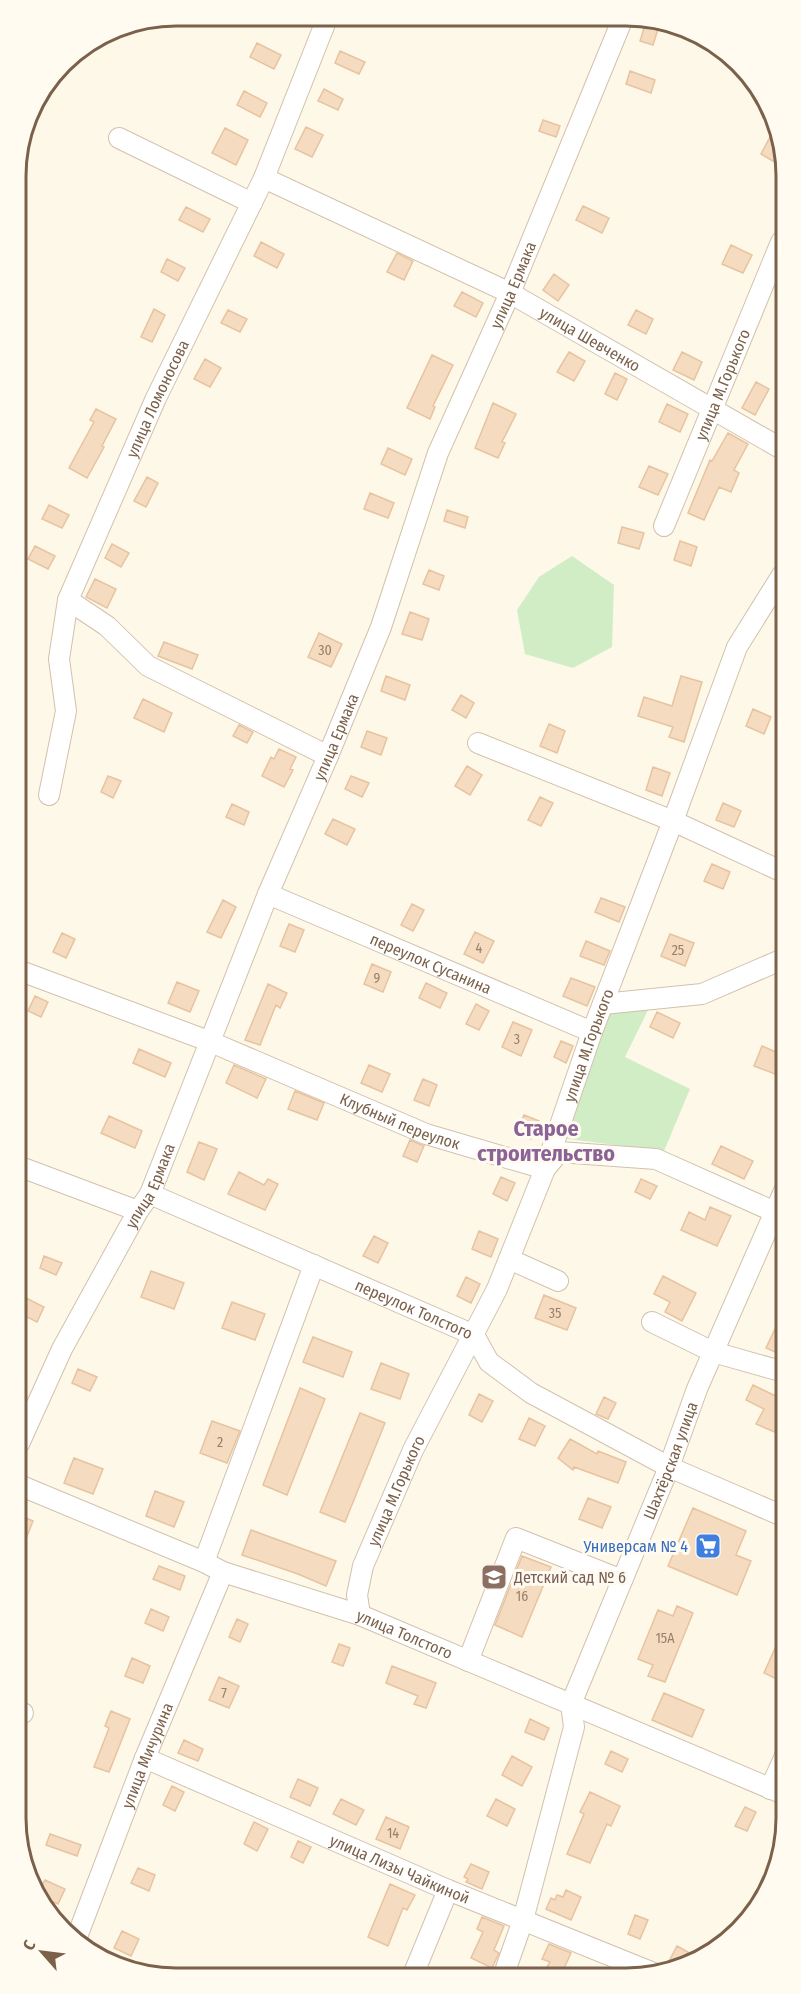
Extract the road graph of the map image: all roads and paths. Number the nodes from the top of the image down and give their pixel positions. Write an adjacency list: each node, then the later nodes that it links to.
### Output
1 (324, 26): 4 (street, улица Ломоносова)
2 (620, 26): 7 (street, улица Ермака)
3 (119, 138): 5 (street)
4 (264, 178): 5 (street, улица Ломоносова); 7 (street, улица Шевченко)
5 (252, 203): 12 (street, улица Ломоносова)
6 (776, 254): 8 (street, улица М.Горького)
7 (510, 293): 8 (street, улица Шевченко); 14 (street, улица Ермака)
8 (712, 410): 9 (street, улица Шевченко); 10 (street, улица М.Горького)
9 (776, 446)
10 (664, 526)
11 (776, 584): 16 (street, улица М.Горького)
12 (68, 600): 14 (street); 15 (street, улица Ломоносова)
13 (478, 743): 16 (street)
14 (328, 756): 18 (street, улица Ермака)
15 (49, 795)
16 (673, 821): 17 (street); 21 (street, улица М.Горького)
17 (776, 869)
18 (268, 894): 22 (street, переулок Сусанина); 23 (street, улица Ермака)
19 (776, 962): 21 (street)
20 (26, 973): 23 (street, Клубный переулок)
21 (603, 1004): 22 (street, улица М.Горького)
22 (592, 1032): 25 (street, улица М.Горького)
23 (211, 1042): 25 (street, Клубный переулок); 26 (street, улица Ермака)
24 (26, 1169): 27 (street)
25 (545, 1169): 28 (street); 30 (street, улица М.Горького)
26 (150, 1194): 27 (street, улица Ермака); 31 (street, переулок Толстого)
27 (138, 1211): 37 (street, улица Ермака)
28 (775, 1212)
29 (775, 1224): 35 (street, Шахтёрская улица)
30 (509, 1259): 32 (street); 34 (street, улица М.Горького)
31 (314, 1266): 34 (street, переулок Толстого); 41 (street)
32 (558, 1281)
33 (652, 1322): 35 (street)
34 (474, 1335): 38 (street, переулок Толстого); 44 (street, улица М.Горького)
35 (714, 1352): 36 (street); 38 (street, Шахтёрская улица)
36 (775, 1370)
37 (26, 1428)
38 (669, 1467): 40 (street, переулок Толстого); 43 (street, Шахтёрская улица)
39 (26, 1488): 41 (street, улица Толстого)
40 (775, 1513)
41 (204, 1562): 42 (street, улица Толстого)
42 (223, 1572): 44 (street, улица Толстого); 47 (street, улица Мичурина)
43 (622, 1580): 45 (street); 46 (street, Шахтёрская улица)
44 (360, 1615): 45 (street, улица Толстого)
45 (468, 1661): 46 (street, улица Толстого)
46 (571, 1704): 48 (street, улица Толстого); 50 (street, Шахтёрская улица)
47 (145, 1758): 49 (street, улица Лизы Чайкиной); 51 (street, улица Мичурина)
48 (775, 1791)
49 (448, 1890): 50 (street, улица Лизы Чайкиной); 53 (street)
50 (523, 1920): 52 (street, улица Лизы Чайкиной); 54 (street, Шахтёрская улица)
51 (79, 1932)
52 (639, 1967)
53 (416, 1968)
54 (506, 1968)

